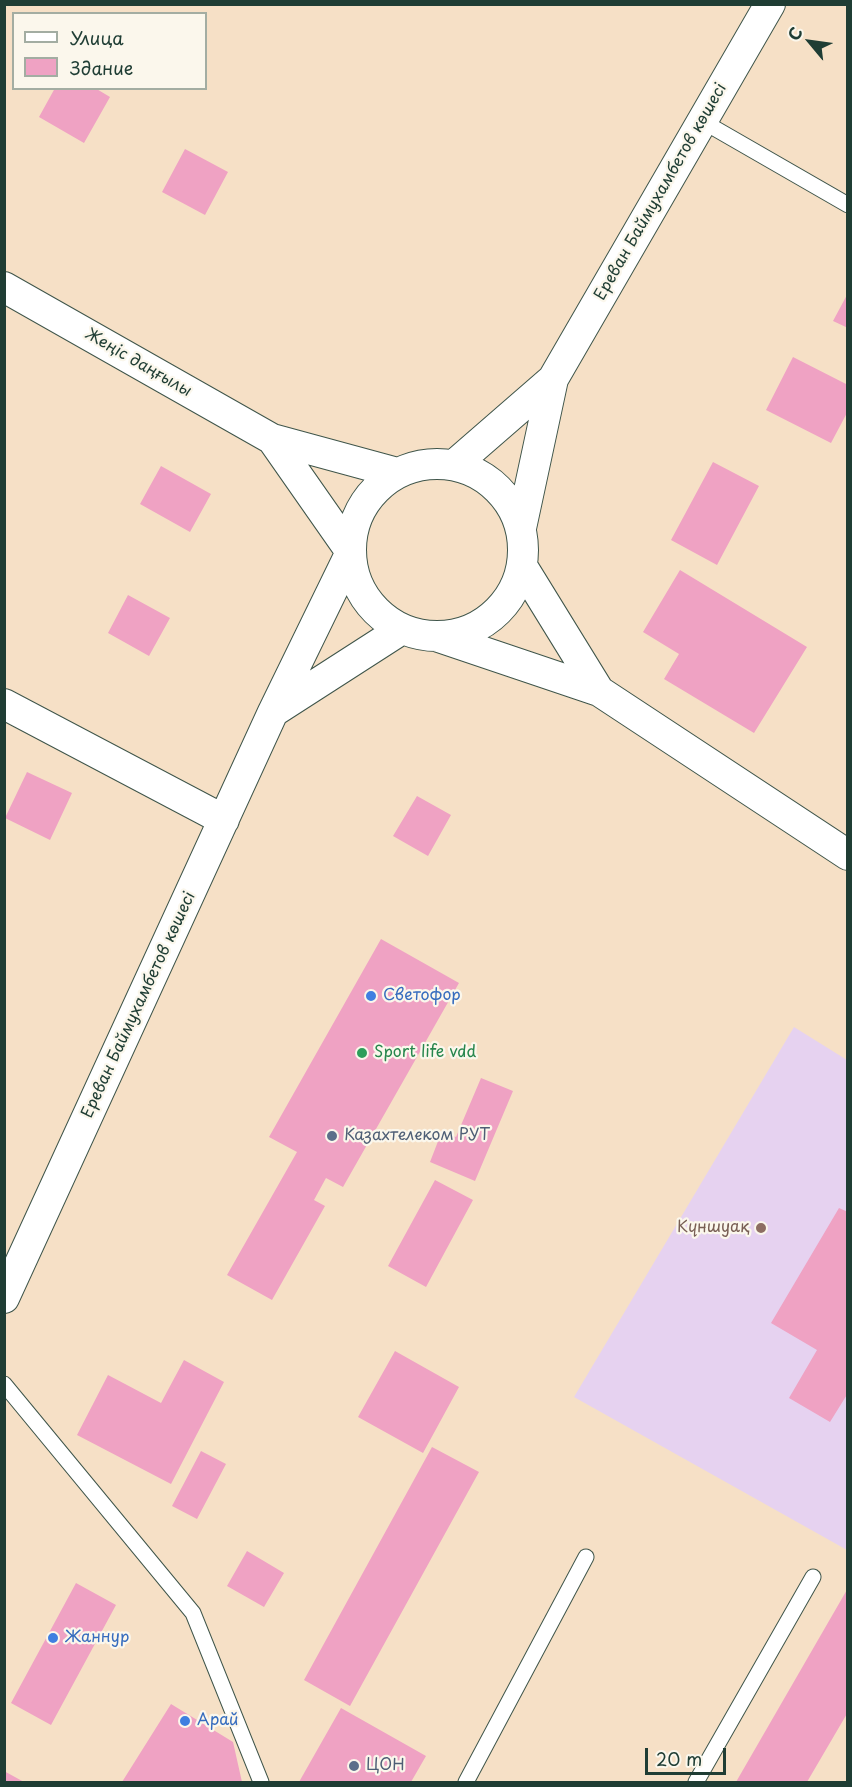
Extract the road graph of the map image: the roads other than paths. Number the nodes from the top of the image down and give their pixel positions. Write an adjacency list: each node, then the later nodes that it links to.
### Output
1 (770, 4): 2 (street, Ереван Баймухамбетов көшесі)
2 (702, 121): 3 (lane); 5 (street, Ереван Баймухамбетов көшесі)
3 (848, 205)
4 (4, 287): 6 (street, Жеңіс даңғылы)
5 (553, 379): 7 (street); 9 (street)
6 (272, 439): 8 (street); 10 (street)
7 (454, 465): 8 (street); 9 (street)
8 (397, 473): 10 (street)
9 (521, 528): 11 (street)
10 (351, 552): 12 (street); 16 (street, Ереван Баймухамбетов көшесі)
11 (522, 566): 13 (street); 14 (street)
12 (402, 629): 13 (street); 16 (street)
13 (440, 636): 14 (street)
14 (599, 691): 18 (street)
15 (4, 704): 17 (street)
16 (273, 712): 17 (street, Ереван Баймухамбетов көшесі)
17 (224, 820): 19 (street, Ереван Баймухамбетов көшесі)
18 (848, 855)
19 (4, 1298)
20 (4, 1384): 23 (lane)
21 (586, 1557): 24 (lane)
22 (813, 1577): 25 (lane)
23 (261, 1782)
24 (466, 1782)
25 (696, 1782)

